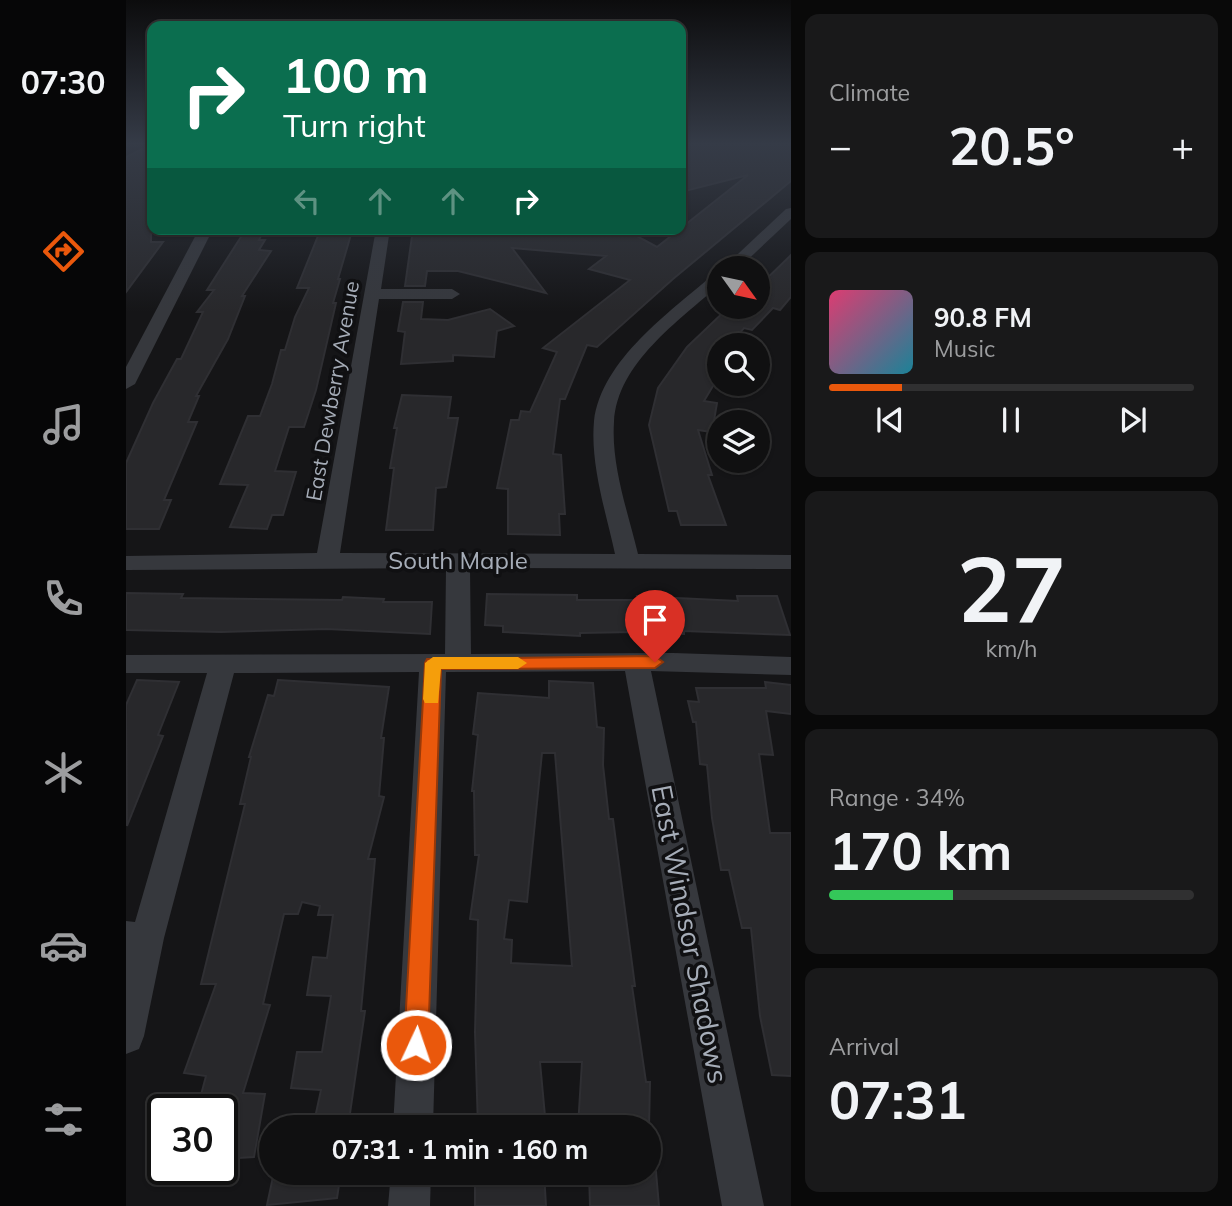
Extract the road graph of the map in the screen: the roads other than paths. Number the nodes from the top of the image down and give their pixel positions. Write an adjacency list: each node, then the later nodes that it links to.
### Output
1 (791, 212): 4 (street)
2 (203, 235): 8 (street)
3 (382, 235): 6 (street, East Dewberry Avenue)
4 (743, 256)
5 (707, 288): 11 (street)
6 (373, 294): 7 (street); 9 (street, East Dewberry Avenue)
7 (453, 294)
8 (126, 384)
9 (327, 560): 10 (street, South Maple); 13 (street, South Maple)
10 (458, 561): 11 (street, South Maple); 15 (street)
11 (628, 562): 12 (street, South Maple)
12 (791, 562)
13 (126, 563)
14 (636, 662): 15 (street); 18 (street); 24 (street, East Windsor Shadows)
15 (445, 663): 17 (street); 21 (street)
16 (126, 664): 17 (street)
17 (223, 664): 19 (street)
18 (791, 666)
19 (137, 938): 20 (street)
20 (126, 1035)
21 (413, 1115)
22 (410, 1185): 23 (street)
23 (409, 1206)
24 (743, 1206)

